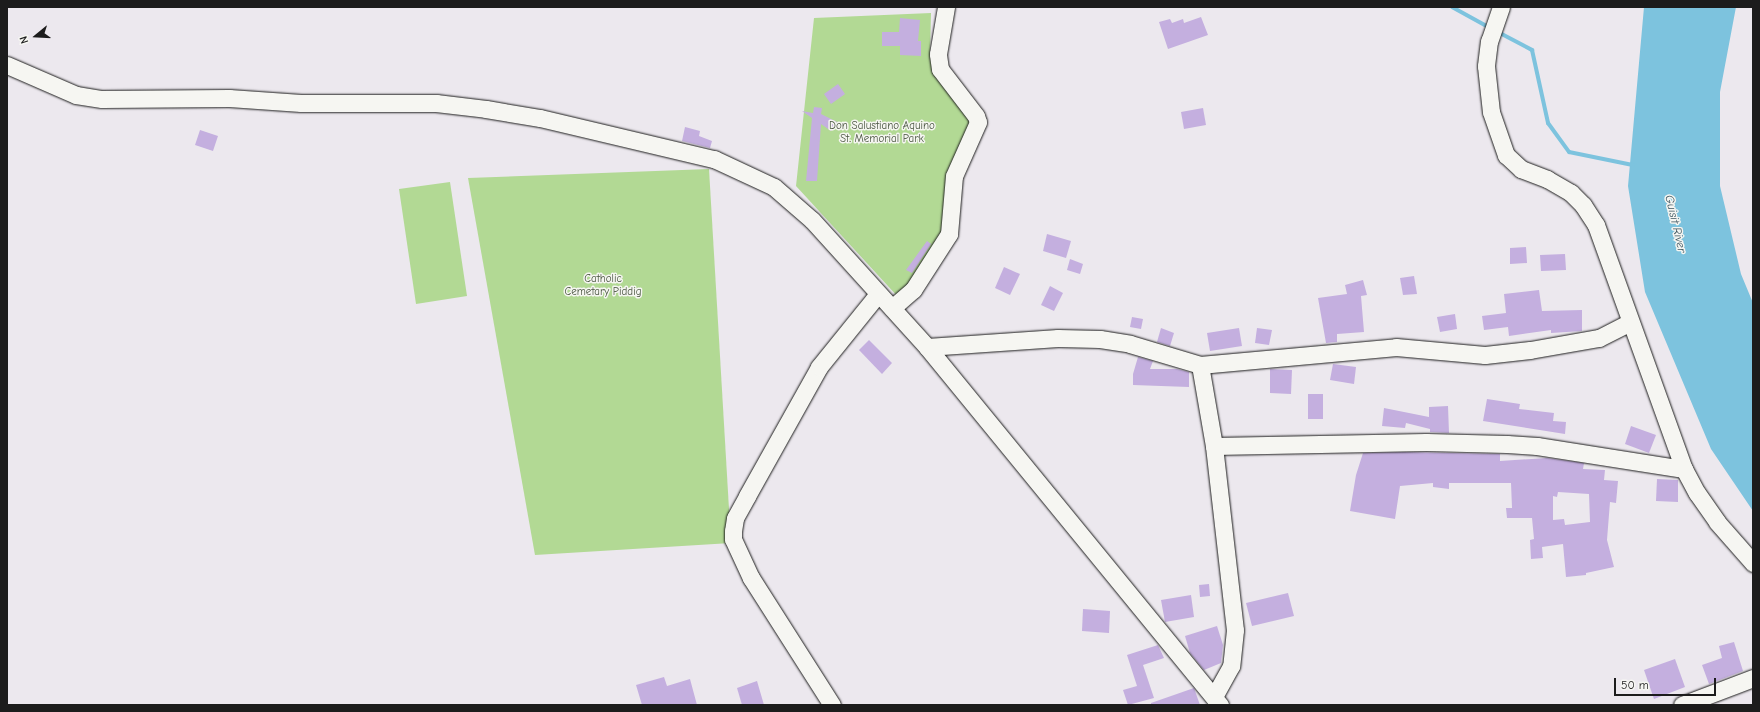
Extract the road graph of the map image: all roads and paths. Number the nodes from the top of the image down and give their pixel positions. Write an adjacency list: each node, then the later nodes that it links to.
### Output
1 (946, 7): 5 (street)
2 (1501, 7): 6 (street)
3 (7, 65): 4 (street)
4 (878, 294): 5 (street); 14 (street)
5 (892, 308): 7 (street)
6 (1630, 322): 8 (street); 10 (street)
7 (927, 347): 8 (street); 13 (street)
8 (1200, 365): 9 (street)
9 (1214, 446): 10 (street); 13 (street)
10 (1684, 469): 11 (street)
11 (1753, 563)
12 (1753, 678): 15 (street)
13 (1217, 701)
14 (832, 705)
15 (1682, 705)

